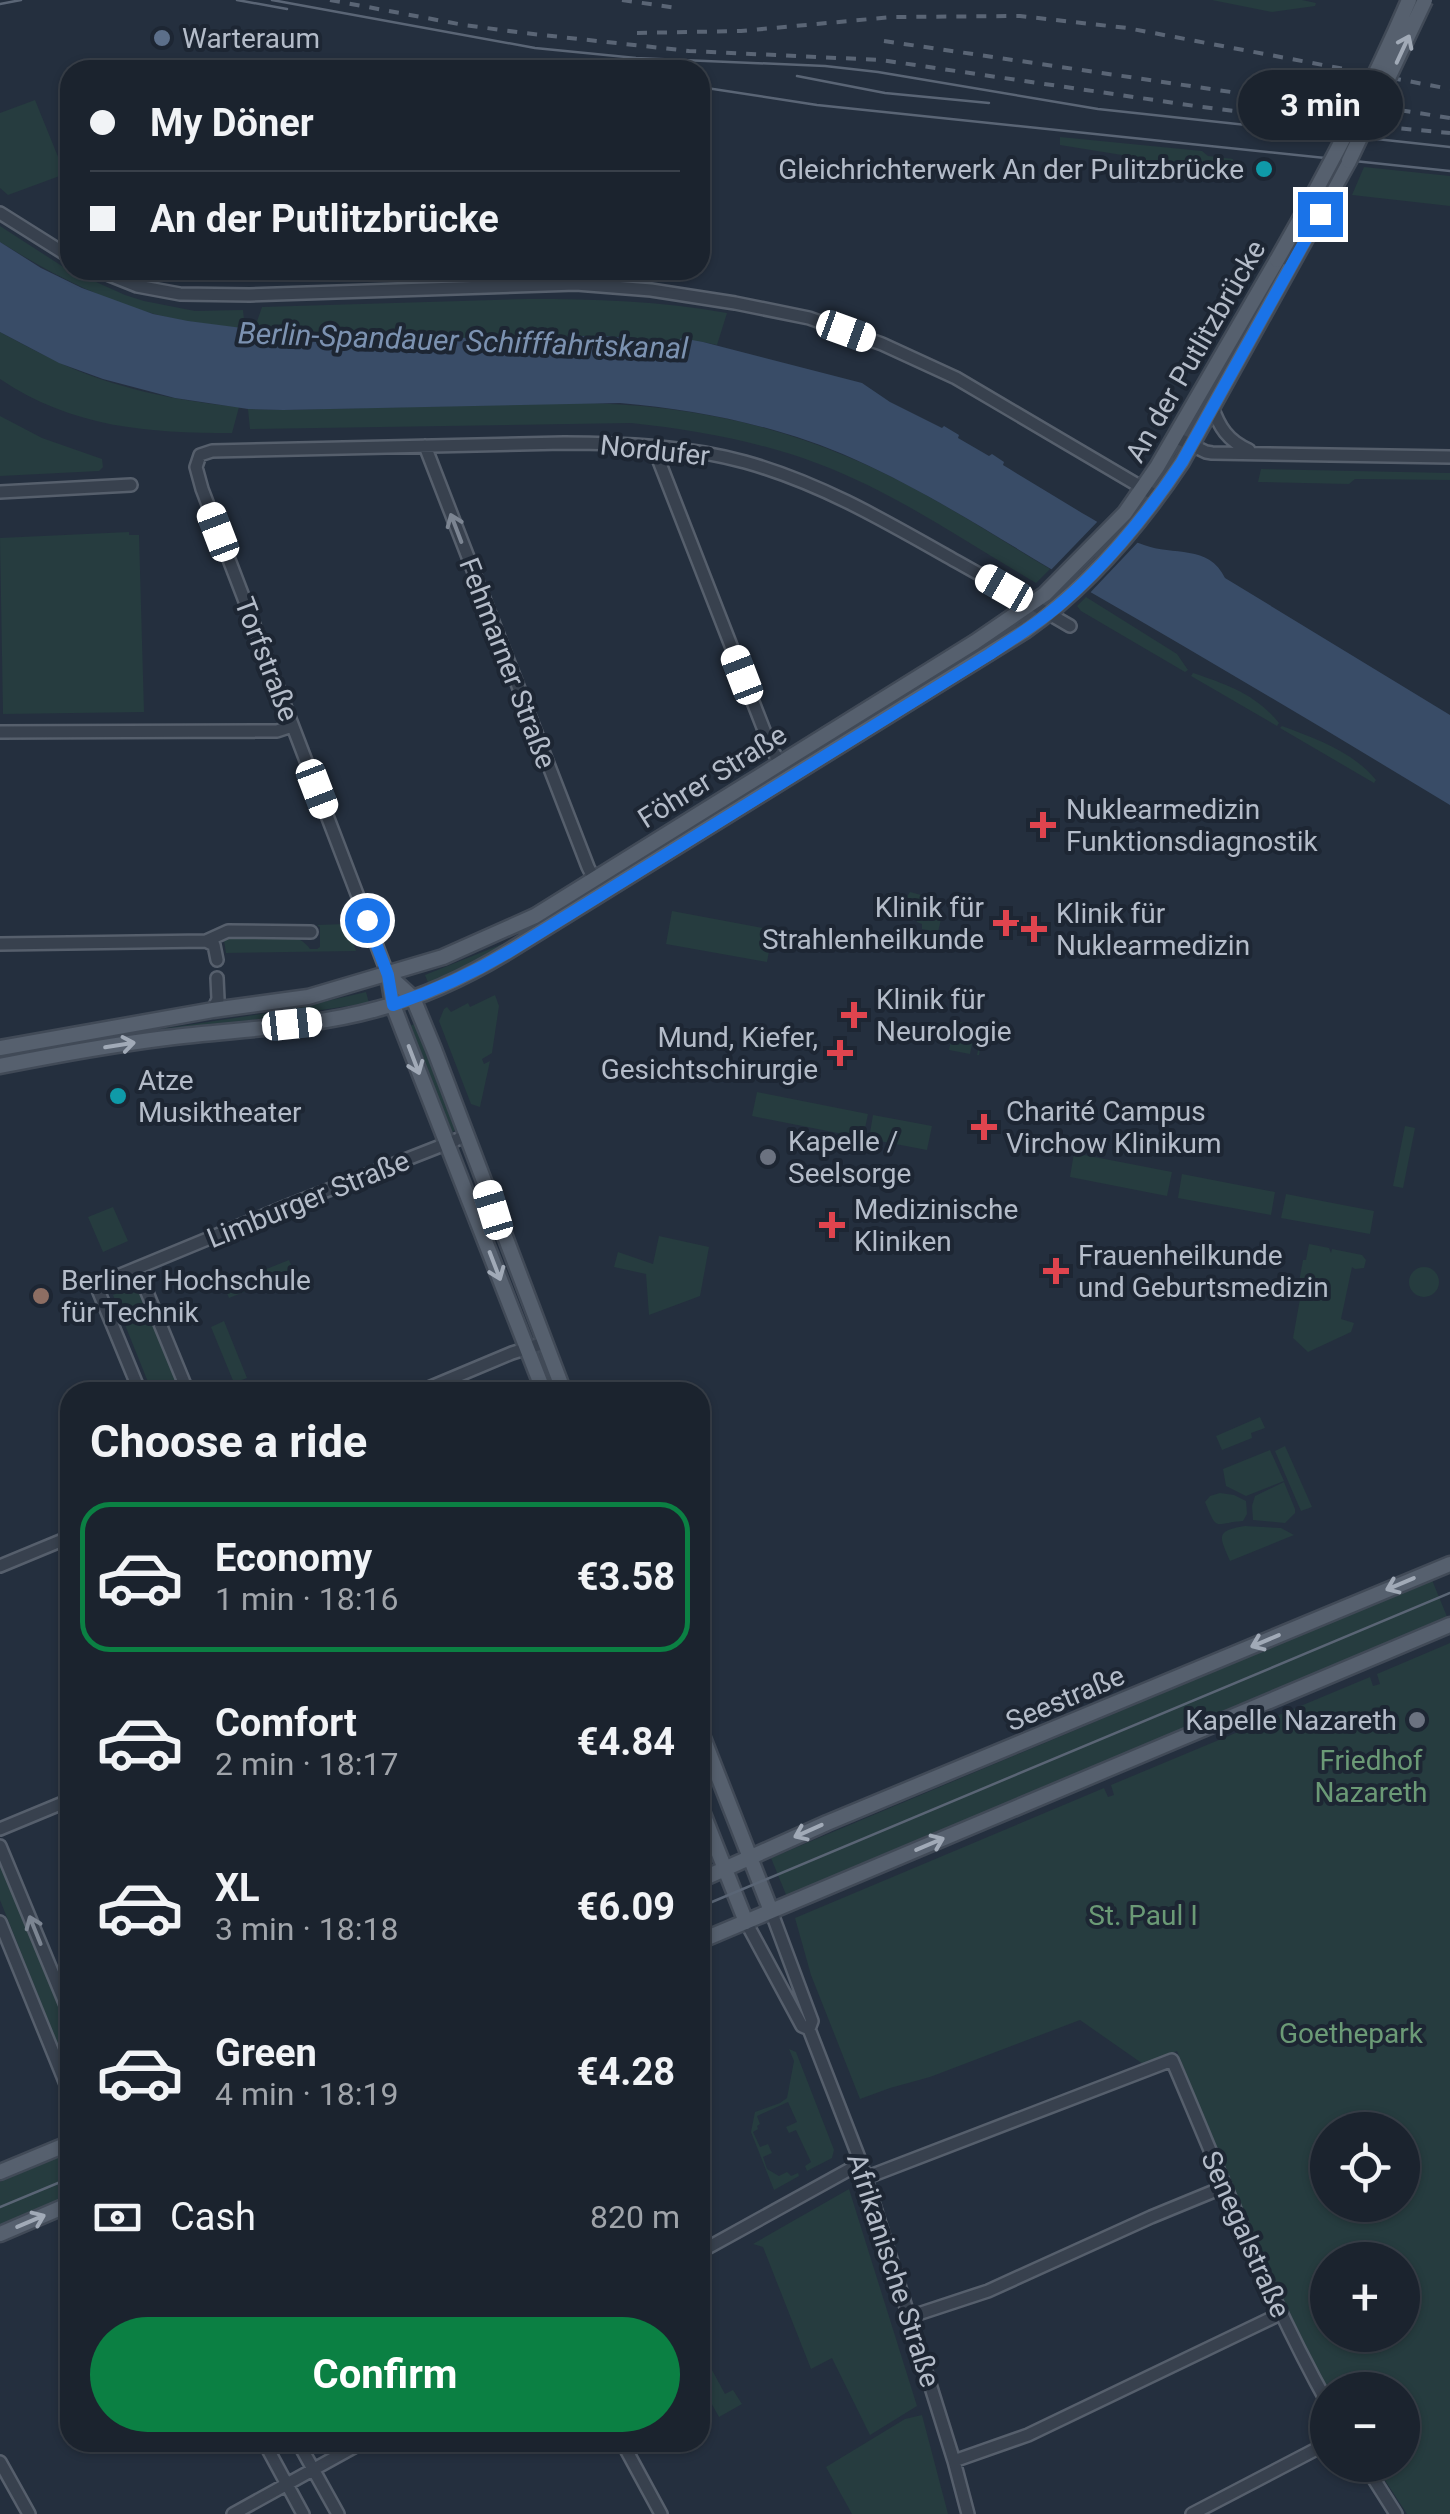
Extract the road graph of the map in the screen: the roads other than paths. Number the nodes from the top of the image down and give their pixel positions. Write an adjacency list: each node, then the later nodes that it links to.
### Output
1 (1409, 0): 6 (main road, An der Putlitzbrücke, bridge)
2 (1426, 0): 6 (main road, An der Putlitzbrücke, one-way to 2, bridge)
3 (0, 212): 4 (street)
4 (60, 251)
5 (122, 280): 16 (street)
6 (1235, 349): 7 (main road, An der Putlitzbrücke); 8 (main road, An der Putlitzbrücke)
7 (1212, 406): 9 (main road, An der Putlitzbrücke); 12 (street)
8 (1175, 437): 9 (street); 16 (main road, An der Putlitzbrücke)
9 (1191, 445): 12 (street); 18 (main road, An der Putlitzbrücke)
10 (424, 446): 11 (street, Nordufer); 13 (street, Nordufer); 27 (street, Fehmarner Straße, one-way to 10)
11 (660, 448): 21 (street, Nordufer); 26 (street)
12 (1258, 453): 14 (street)
13 (200, 454): 24 (street, Torfstraße)
14 (1450, 457)
15 (132, 485): 17 (street)
16 (1143, 488): 18 (street); 19 (main road, An der Putlitzbrücke)
17 (0, 492)
18 (1158, 497): 20 (main road, An der Putlitzbrücke)
19 (1048, 591): 21 (main road, Föhrer Straße)
20 (1064, 600): 22 (main road, Föhrer Straße)
21 (1030, 604): 22 (street, Nordufer); 26 (main road, Föhrer Straße)
22 (1049, 614): 23 (street, Nordufer); 34 (main road, Föhrer Straße)
23 (1070, 626)
24 (292, 726): 25 (street); 32 (street, Torfstraße)
25 (0, 732)
26 (780, 763): 27 (main road, Föhrer Straße)
27 (594, 879): 32 (main road, Föhrer Straße)
28 (311, 932): 29 (street)
29 (206, 941): 30 (street); 31 (street)
30 (0, 944)
31 (218, 960)
32 (388, 975): 34 (main road); 35 (main road); 36 (main road, Föhrer Straße)
33 (217, 978): 36 (street)
34 (413, 998): 35 (main road, Föhrer Straße); 39 (main road)
35 (393, 1005): 38 (main road, Föhrer Straße, one-way to 35); 40 (main road, one-way to 40)
36 (213, 1010): 37 (main road, Föhrer Straße)
37 (0, 1048)
38 (0, 1066)
39 (466, 1136): 40 (street, Limburger Straße); 42 (main road)
40 (446, 1143): 41 (street, Limburger Straße); 43 (main road, one-way to 43)
41 (137, 1268): 44 (street, Limburger Straße); 45 (street)
42 (544, 1343): 43 (street); 48 (main road)
43 (526, 1348): 46 (street); 47 (main road)
44 (136, 1382)
45 (184, 1382)
46 (443, 1382)
47 (540, 1382)
48 (560, 1382)
49 (60, 1541): 51 (street)
50 (1450, 1564): 58 (main road, Seestraße, one-way to 58)
51 (0, 1566)
52 (1450, 1626): 61 (main road, one-way to 52)
53 (710, 1755): 58 (main road)
54 (60, 1804): 55 (street)
55 (0, 1829)
56 (710, 1832): 59 (main road)
57 (0, 1846): 67 (street, one-way to 57)
58 (750, 1857): 59 (main road, Seestraße); 61 (main road)
59 (724, 1869): 60 (main road, Seestraße); 63 (main road)
60 (710, 1875)
61 (771, 1911): 63 (main road); 65 (street, Afrikanische Straße)
62 (0, 1922): 69 (street)
63 (746, 1922): 64 (main road); 66 (street, Afrikanische Straße)
64 (710, 1936)
65 (794, 1969): 66 (street); 68 (street, Afrikanische Straße)
66 (777, 1976): 68 (street, Afrikanische Straße)
67 (60, 1991)
68 (809, 2029): 71 (street, Afrikanische Straße)
69 (60, 2069)
70 (60, 2146): 72 (main road)
71 (861, 2163): 73 (street, Afrikanische Straße); 77 (street)
72 (0, 2172)
73 (866, 2178): 74 (street, Senegalstraße); 79 (street, Afrikanische Straße)
74 (1224, 2187): 78 (street, Senegalstraße); 79 (street)
75 (60, 2208): 76 (main road, one-way to 75)
76 (0, 2234)
77 (710, 2246)
78 (1280, 2314): 80 (street, Senegalstraße); 86 (street)
79 (909, 2318): 86 (street, Afrikanische Straße)
80 (1311, 2372)
81 (269, 2452): 90 (street)
82 (304, 2452): 88 (street)
83 (345, 2452): 88 (street)
84 (627, 2452): 95 (street)
85 (1310, 2452): 97 (street)
86 (954, 2461): 96 (street, Afrikanische Straße)
87 (0, 2462): 91 (street)
88 (314, 2470): 90 (street); 94 (street)
89 (1375, 2482): 98 (street)
90 (286, 2484): 92 (street); 93 (street)
91 (29, 2514)
92 (233, 2514)
93 (303, 2514)
94 (338, 2514)
95 (661, 2514)
96 (968, 2514)
97 (1192, 2514)
98 (1396, 2514)

